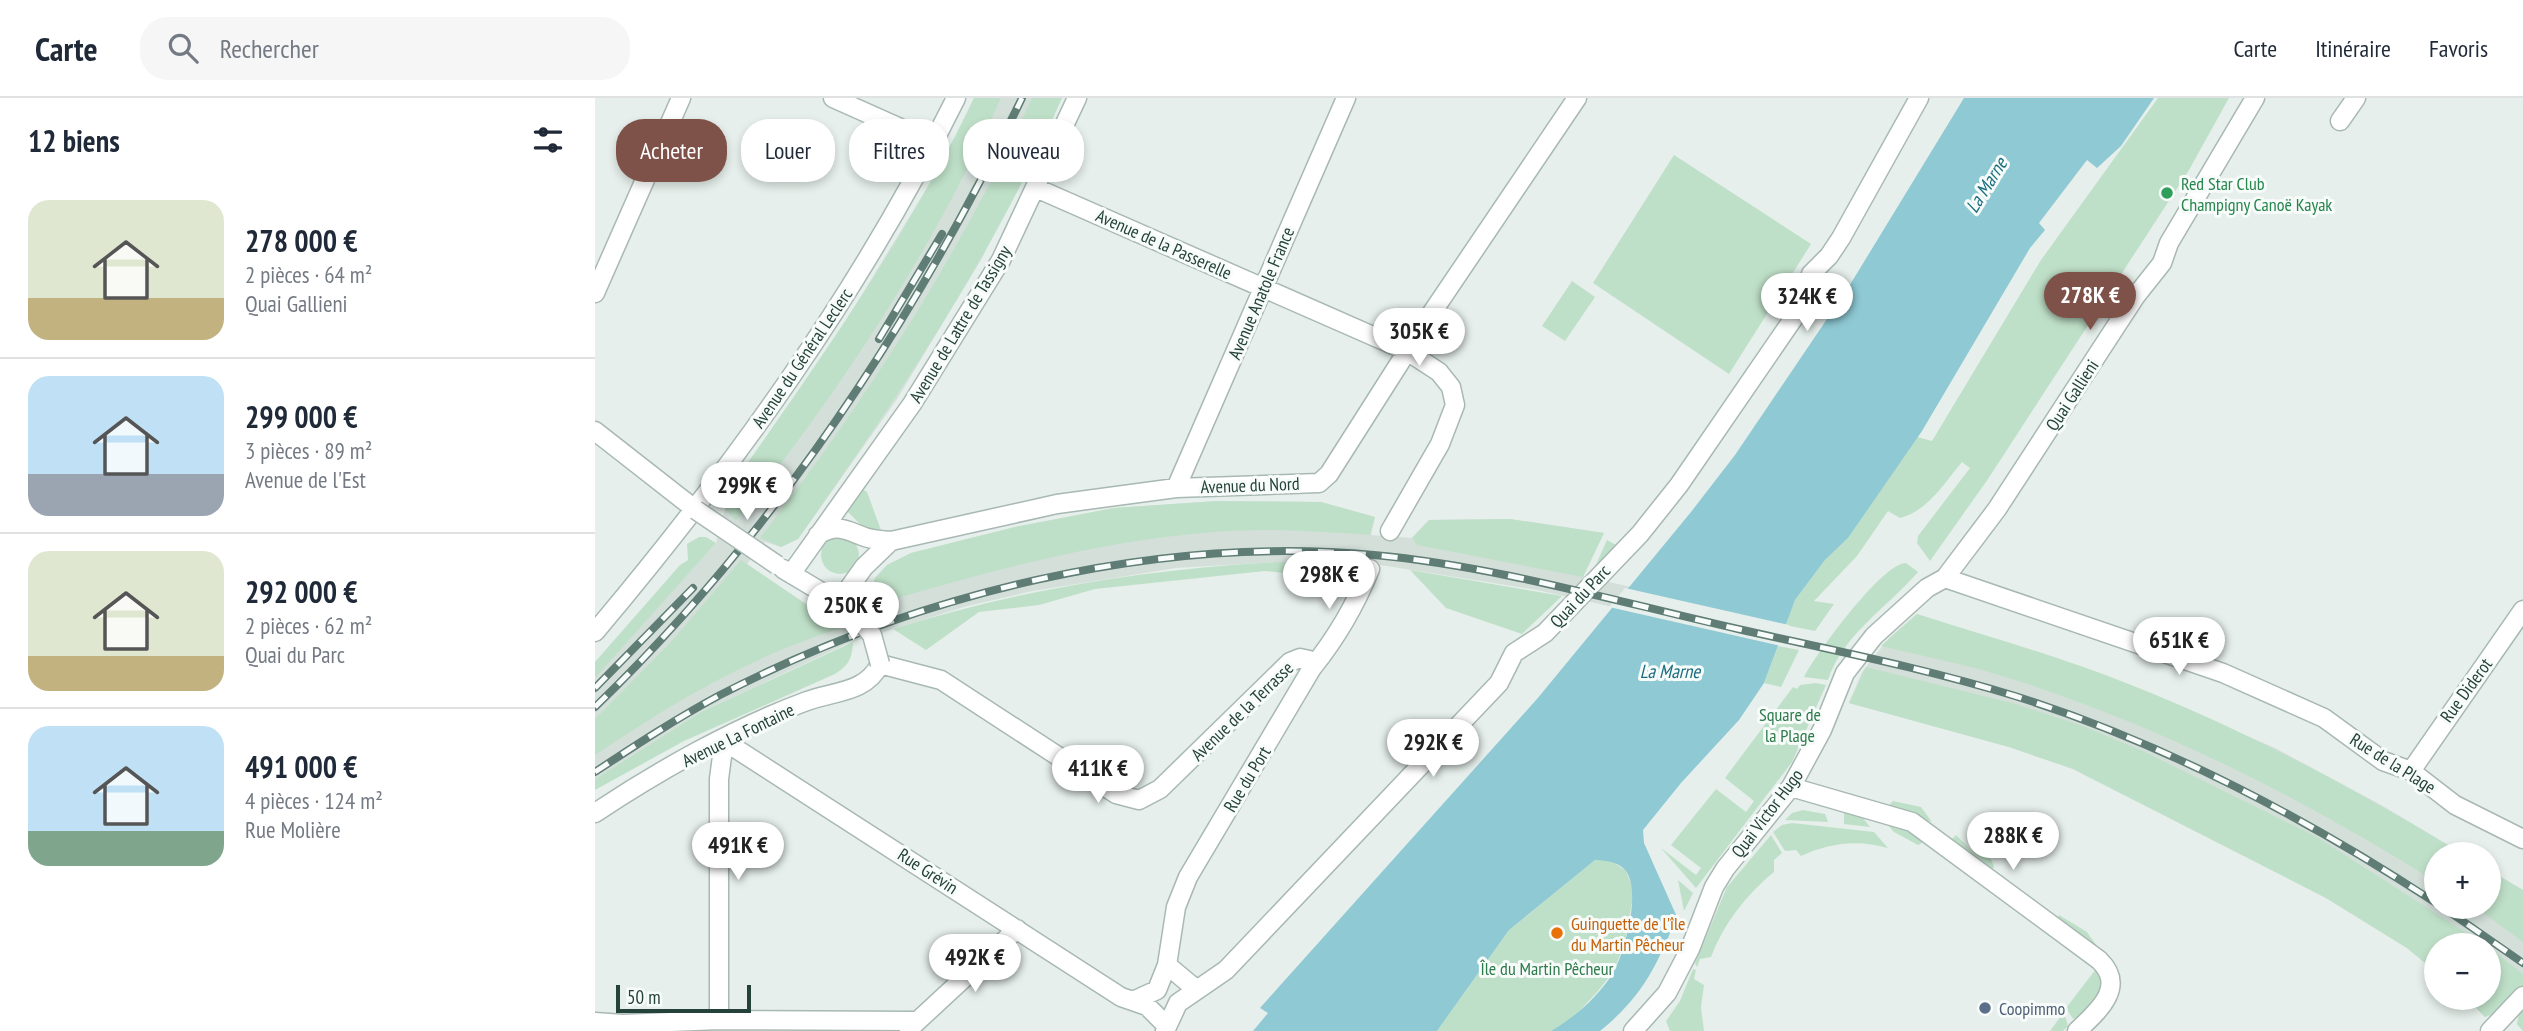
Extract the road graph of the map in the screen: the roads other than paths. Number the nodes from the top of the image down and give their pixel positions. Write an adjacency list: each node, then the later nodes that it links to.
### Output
1 (681, 98): 16 (street)
2 (834, 98): 10 (street)
3 (955, 98): 11 (street, Avenue du Général Leclerc)
4 (1077, 98): 14 (street, Avenue de Lattre de Tassigny)
5 (1346, 98): 15 (street, Avenue Anatole France)
6 (1577, 98): 17 (street, Avenue du Nord)
7 (1919, 98): 41 (street, Quai du Parc)
8 (2255, 98): 28 (street, Quai Gallieni)
9 (2356, 98): 12 (street)
10 (881, 119)
11 (945, 119)
12 (2340, 121)
13 (912, 182): 20 (street, Avenue du Général Leclerc)
14 (1036, 188): 15 (street, Avenue de la Passerelle); 22 (street, Avenue de Lattre de Tassigny)
15 (1264, 288): 17 (street, Avenue de la Passerelle); 19 (street, Avenue Anatole France)
16 (595, 293)
17 (1407, 351): 19 (street, Avenue du Nord); 21 (street)
18 (595, 431): 20 (street)
19 (1176, 488): 24 (street, Avenue du Nord)
20 (696, 510): 26 (street, bridge); 31 (street, Avenue du Général Leclerc)
21 (1390, 531)
22 (818, 535): 23 (street); 26 (street, Avenue de Lattre de Tassigny)
23 (859, 536): 24 (street); 25 (street)
24 (891, 541): 25 (street)
25 (864, 567): 29 (street)
26 (784, 569): 29 (street)
27 (1370, 569): 33 (street, Rue du Port)
28 (1945, 578): 35 (street, Rue de la Plage); 36 (street, Quai Victor Hugo)
29 (844, 606): 32 (street, bridge)
30 (2523, 610): 35 (street, Rue Diderot)
31 (595, 632)
32 (880, 664): 33 (street, Avenue de la Terrasse); 34 (street, Avenue La Fontaine)
33 (1312, 668): 40 (street, Rue du Port)
34 (724, 741): 37 (street, Avenue La Fontaine); 39 (street, Rue Grévin); 44 (street)
35 (2411, 771): 38 (street, Rue de la Plage)
36 (1791, 787): 47 (street, Quai Victor Hugo); 50 (street)
37 (595, 813)
38 (2523, 839)
39 (1017, 929): 43 (street, Rue Grévin); 46 (street)
40 (1167, 965): 41 (street); 43 (street)
41 (1197, 990): 49 (street, Quai du Parc)
42 (2523, 996): 51 (street)
43 (1133, 1001): 49 (street, Rue Grévin)
44 (719, 1020): 46 (street); 48 (street)
45 (595, 1022): 48 (street)
46 (911, 1026)
47 (1645, 1027)
48 (625, 1028)
49 (1166, 1028)
50 (2077, 1031)
51 (2490, 1031)

